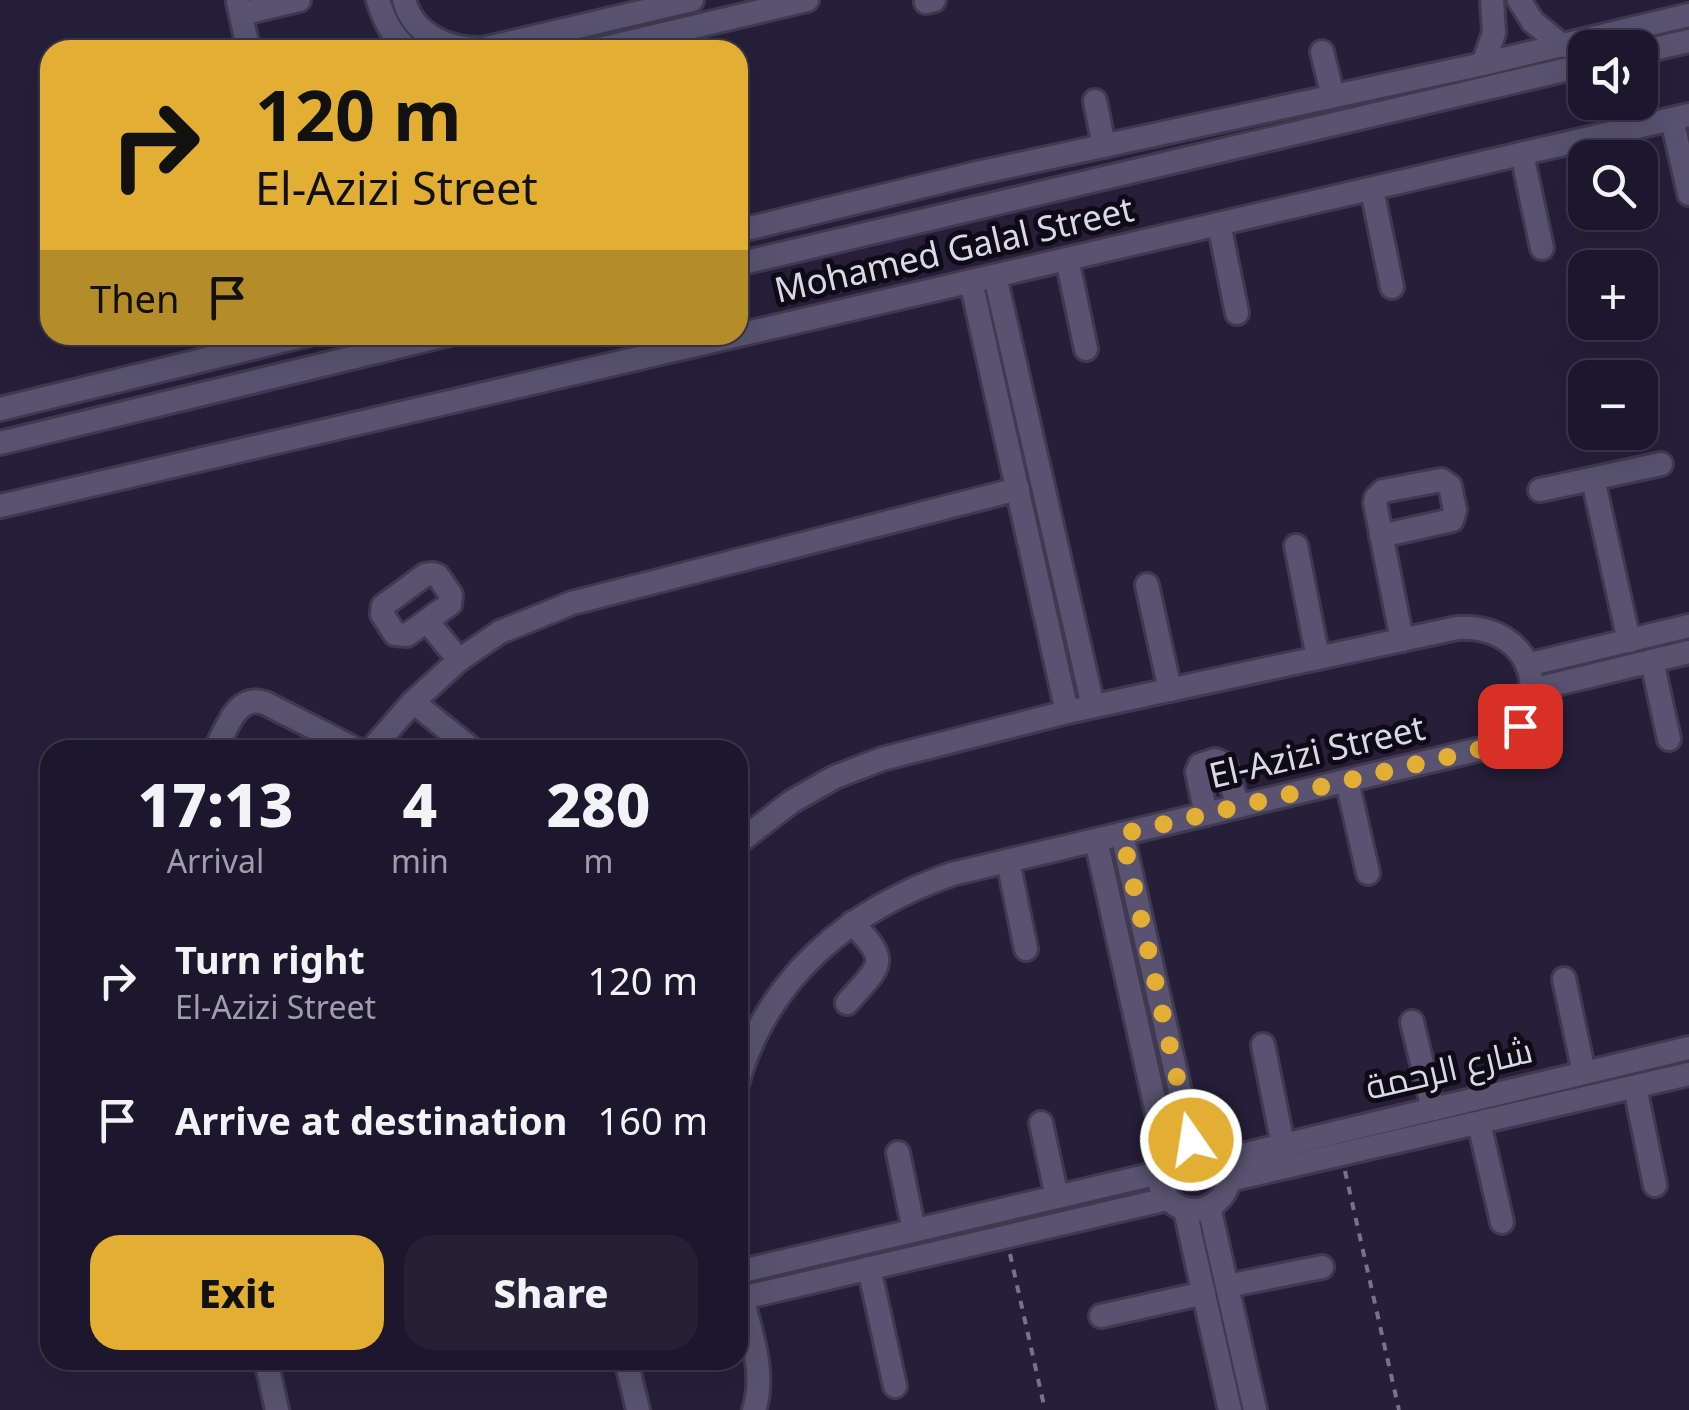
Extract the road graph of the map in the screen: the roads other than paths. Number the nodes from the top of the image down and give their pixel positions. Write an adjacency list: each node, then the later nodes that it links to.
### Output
1 (300, 0): 8 (street)
2 (378, 0): 12 (street)
3 (404, 0): 13 (street)
4 (692, 0): 14 (street)
5 (807, 0): 9 (street)
6 (1492, 0): 20 (street)
7 (1519, 0): 17 (street)
8 (239, 7): 11 (street)
9 (738, 8): 15 (street)
10 (1689, 15): 17 (street)
11 (246, 40)
12 (399, 40)
13 (437, 40)
14 (518, 40)
15 (630, 40)
16 (1689, 40): 18 (street)
17 (1563, 46): 20 (street)
18 (1658, 48)
19 (1322, 52): 22 (street)
20 (1483, 64): 22 (street)
21 (1568, 69): 30 (street)
22 (1333, 96): 25 (street)
23 (1095, 101): 25 (street)
24 (1681, 117): 26 (street, Mohamed Galal Street); 29 (street)
25 (1104, 146): 27 (street)
26 (1522, 154): 28 (street, Mohamed Galal Street); 33 (street)
27 (973, 174): 30 (street); 32 (street)
28 (1372, 190): 31 (street, Mohamed Galal Street); 38 (street)
29 (1689, 194)
30 (980, 206): 35 (street)
31 (1220, 224): 34 (street, Mohamed Galal Street); 39 (street)
32 (748, 229)
33 (1542, 248)
34 (1067, 259): 36 (street, Mohamed Galal Street); 44 (street)
35 (748, 262)
36 (995, 276): 37 (street, Mohamed Galal Street); 67 (street)
37 (972, 281): 40 (street, Mohamed Galal Street); 49 (street)
38 (1392, 287)
39 (1237, 312)
40 (748, 333)
41 (265, 345): 45 (street)
42 (405, 345): 46 (street)
43 (696, 345): 51 (street, Mohamed Galal Street)
44 (1086, 349)
45 (0, 409)
46 (0, 443)
47 (1661, 464): 48 (street)
48 (1594, 479): 50 (street); 58 (street)
49 (1018, 490): 61 (street); 68 (street)
50 (1540, 490)
51 (0, 506)
52 (1381, 536): 57 (street)
53 (1296, 546): 60 (street)
54 (1147, 586): 64 (street)
55 (427, 621): 61 (street)
56 (1689, 626): 58 (street)
57 (1402, 640): 60 (street); 63 (street)
58 (1629, 641): 63 (street)
59 (1689, 652): 62 (street)
60 (1318, 658): 64 (street)
61 (458, 660): 66 (street)
62 (1652, 662): 65 (street); 73 (street)
63 (1528, 666): 65 (street)
64 (1170, 690): 67 (street)
65 (1532, 690): 74 (street, El-Azizi Street)
66 (413, 702): 71 (street); 72 (street)
67 (1093, 706): 68 (street)
68 (1067, 712): 78 (street)
69 (220, 740): 70 (street)
70 (337, 740)
71 (379, 740)
72 (460, 740)
73 (1669, 740)
74 (1347, 781): 75 (street, El-Azizi Street); 81 (street)
75 (1238, 806): 76 (street, El-Azizi Street); 76 (street)
76 (1206, 814): 77 (street, El-Azizi Street)
77 (1122, 834): 79 (street, El-Azizi Street); 96 (street)
78 (748, 835)
79 (1096, 840): 80 (street, El-Azizi Street); 99 (street)
80 (1008, 861): 82 (street, El-Azizi Street); 83 (street)
81 (1368, 873)
82 (852, 923): 85 (street); 89 (street, El-Azizi Street)
83 (1026, 949)
84 (1564, 979): 90 (street)
85 (846, 1004)
86 (1412, 1022): 93 (street)
87 (1263, 1045): 97 (street)
88 (1689, 1048): 90 (street, شارع الرحمة)
89 (748, 1055)
90 (1584, 1073): 93 (street, شارع الرحمة)
91 (1689, 1074): 92 (street, شارع الرحمة)
92 (1635, 1086): 95 (street, شارع الرحمة); 101 (street)
93 (1433, 1109): 97 (street, شارع الرحمة)
94 (1041, 1123): 102 (street)
95 (1479, 1123): 100 (street, شارع الرحمة); 105 (street)
96 (1191, 1140): 99 (street); 100 (street)
97 (1284, 1145): 100 (street, شارع الرحمة)
98 (898, 1153): 106 (street)
99 (1162, 1164): 102 (street); 103 (street)
100 (1227, 1170): 104 (street)
101 (1654, 1186)
102 (1057, 1197): 106 (street)
103 (1176, 1204): 104 (street); 108 (street); 112 (street)
104 (1209, 1207): 111 (street)
105 (1502, 1222)
106 (914, 1230): 109 (street)
107 (1322, 1267): 111 (street)
108 (869, 1268): 110 (street); 117 (street)
109 (748, 1279)
110 (748, 1281)
111 (1227, 1286): 122 (street)
112 (1204, 1293): 113 (street); 121 (street)
113 (1101, 1316)
114 (748, 1325): 120 (street)
115 (268, 1370): 118 (street)
116 (628, 1370): 119 (street)
117 (895, 1386)
118 (277, 1410)
119 (638, 1410)
120 (754, 1410)
121 (1230, 1410)
122 (1254, 1410)

